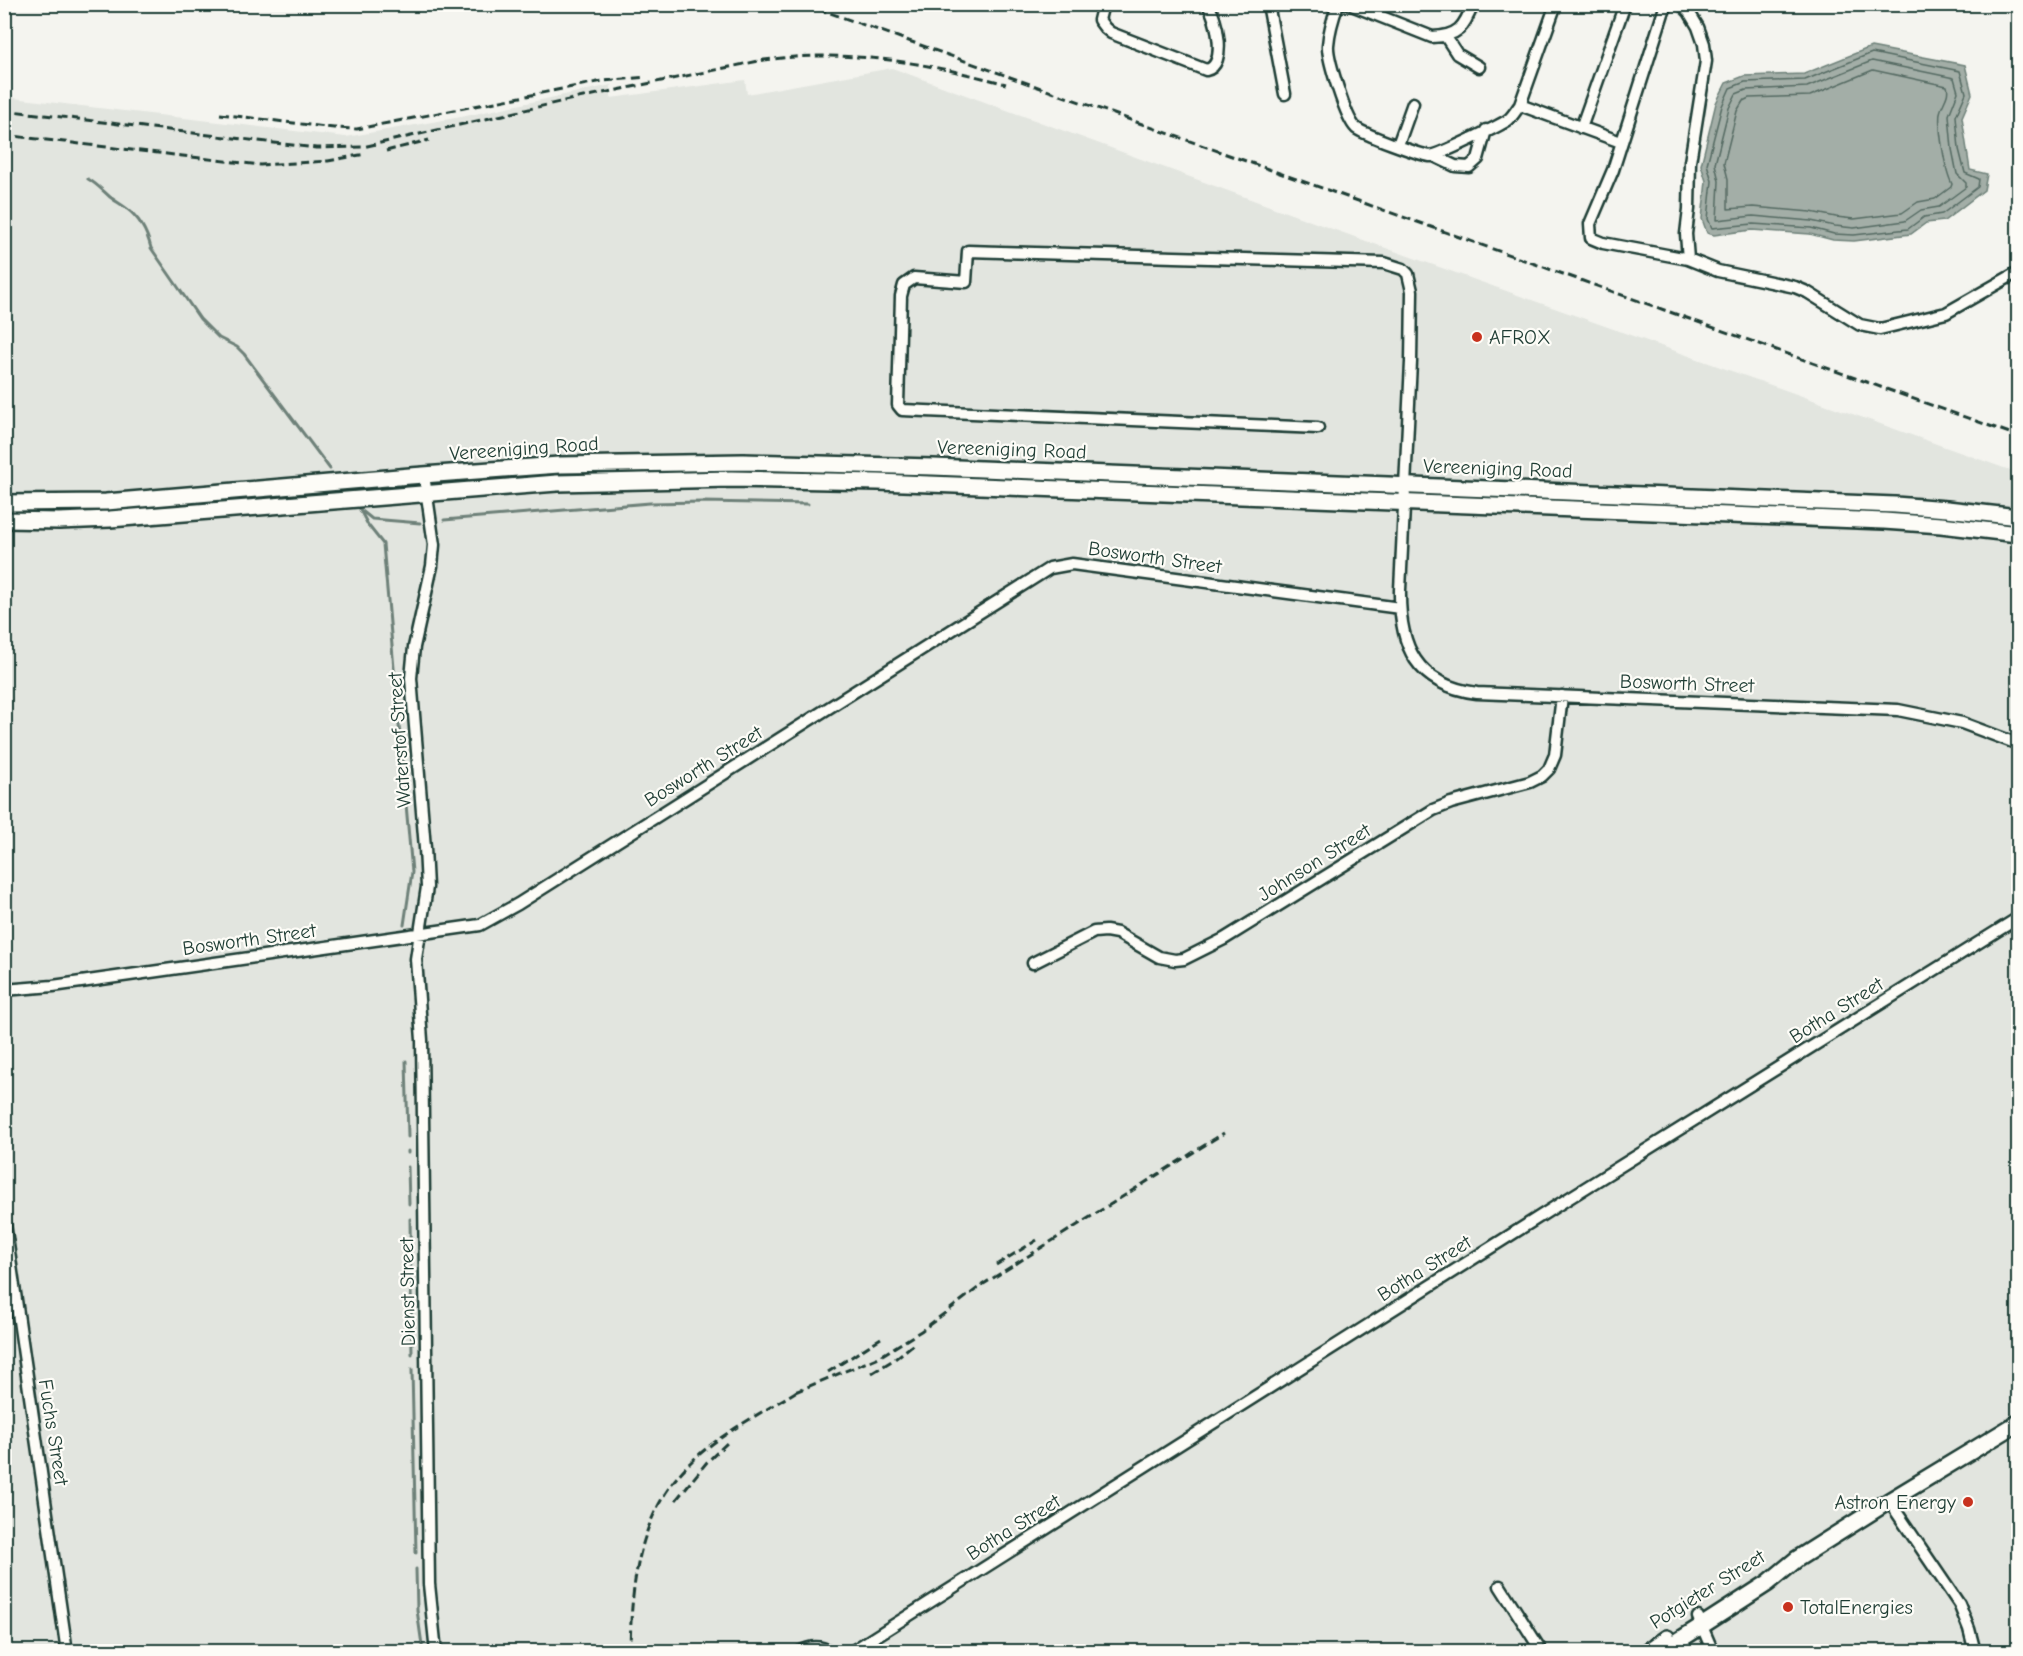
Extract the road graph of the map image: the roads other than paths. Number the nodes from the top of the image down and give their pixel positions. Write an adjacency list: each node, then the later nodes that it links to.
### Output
1 (1103, 4): 2 (street)
2 (1207, 4)
3 (1268, 4): 13 (street)
4 (1338, 4): 19 (street)
5 (1349, 4): 11 (street)
6 (1473, 4): 11 (street)
7 (1556, 4): 15 (street)
8 (1625, 4): 16 (street)
9 (1665, 4): 18 (street)
10 (1681, 4): 21 (street)
11 (1446, 37): 12 (street)
12 (1479, 67)
13 (1285, 94)
14 (1413, 103): 19 (street)
15 (1520, 105): 16 (street); 17 (street)
16 (1581, 128): 18 (street)
17 (1486, 130): 20 (street); 20 (street)
18 (1621, 142): 21 (street)
19 (1398, 145): 20 (street)
20 (1434, 156)
21 (1688, 259): 22 (street)
22 (2019, 272)
23 (1318, 428): 25 (street, Bosworth Street)
24 (424, 475): 25 (main road, Vereeniging Road); 26 (street, Waterstof Street); 27 (main road, Vereeniging Road)
25 (1405, 486): 28 (street, Bosworth Street); 29 (main road, Vereeniging Road)
26 (428, 494): 28 (main road, Vereeniging Road); 30 (main road, Vereeniging Road); 36 (street, Waterstof Street)
27 (4, 503)
28 (1404, 503): 31 (main road, Vereeniging Road); 32 (street, Bosworth Street)
29 (2019, 518)
30 (4, 520)
31 (2019, 534)
32 (1400, 608): 33 (street, Bosworth Street); 36 (street, Bosworth Street)
33 (1562, 696): 34 (street, Bosworth Street); 37 (street, Johnson Street)
34 (2019, 744)
35 (2019, 918): 48 (street, Botha Street)
36 (418, 933): 38 (street, Bosworth Street); 45 (street, Dienst Street)
37 (1033, 963)
38 (4, 990)
39 (4, 1217): 44 (street, Fuchs Street)
40 (2019, 1423): 41 (main road, Potgieter Street)
41 (1889, 1501): 43 (main road, Potgieter Street); 53 (street)
42 (1500, 1586): 49 (street)
43 (1700, 1621): 50 (main road, Potgieter Street); 51 (main road, Potgieter Street); 52 (street)
44 (67, 1652)
45 (436, 1652)
46 (799, 1652): 47 (street)
47 (831, 1652)
48 (851, 1652)
49 (1542, 1652)
50 (1647, 1652)
51 (1661, 1652)
52 (1713, 1652)
53 (1975, 1652)

